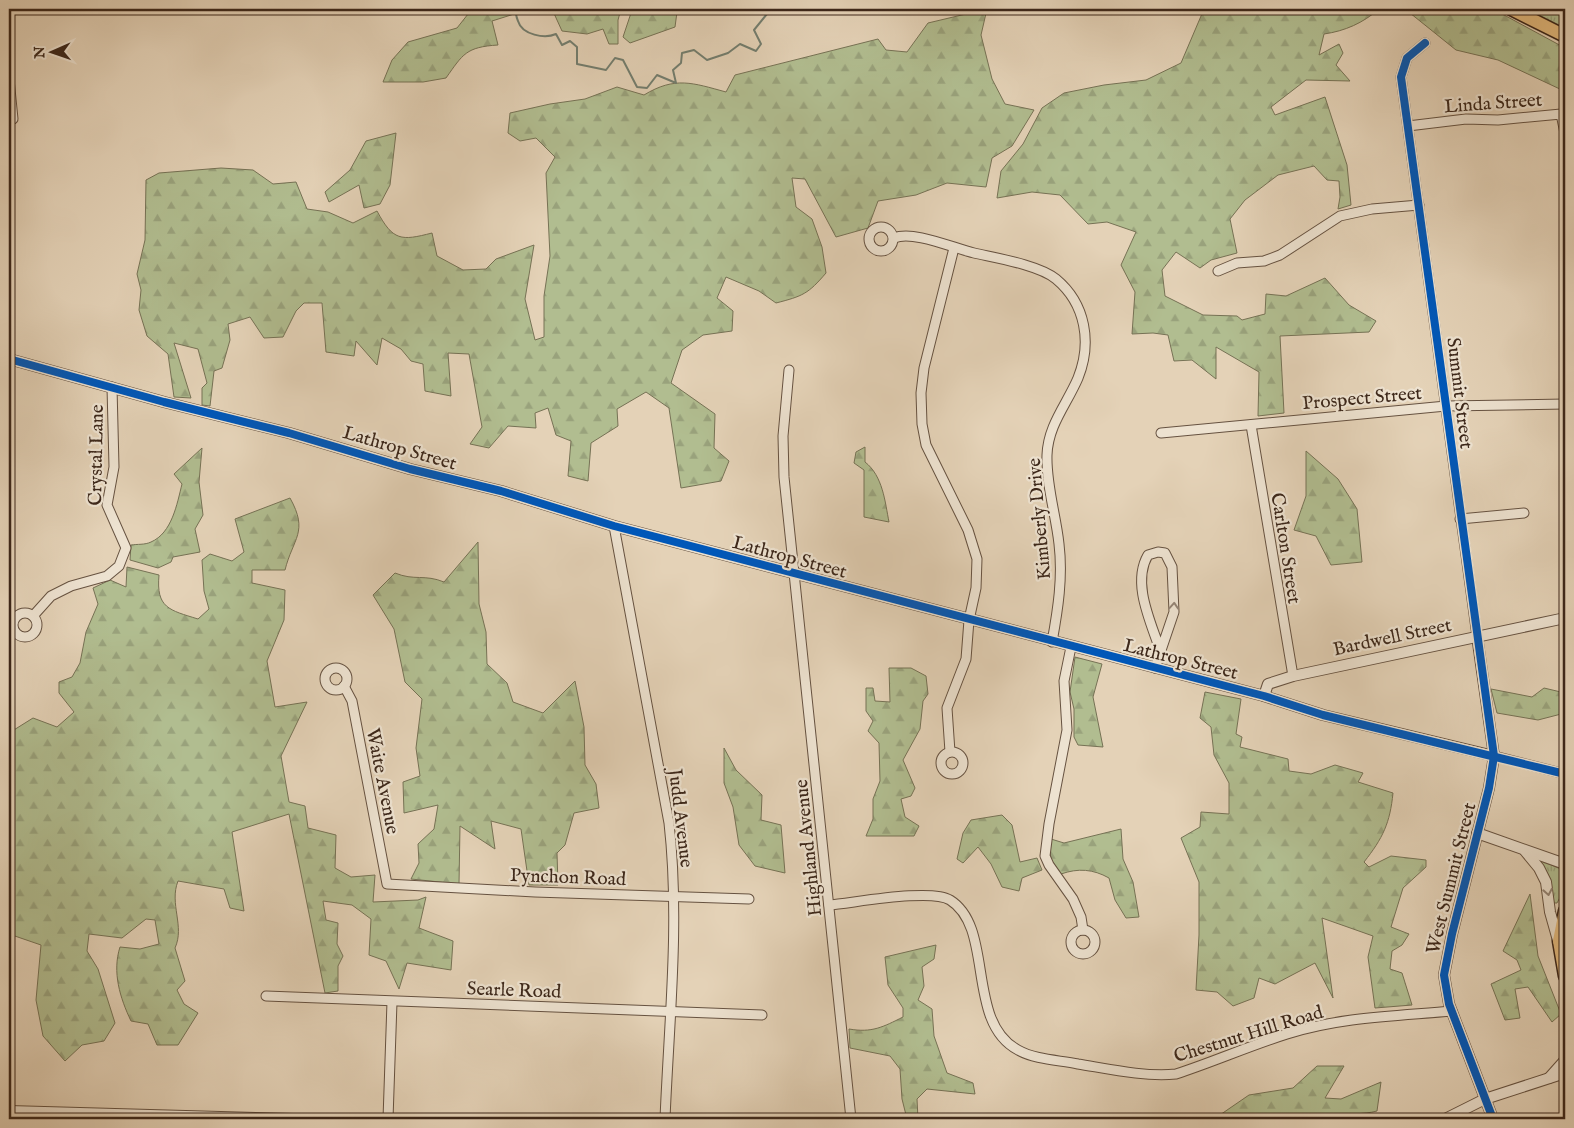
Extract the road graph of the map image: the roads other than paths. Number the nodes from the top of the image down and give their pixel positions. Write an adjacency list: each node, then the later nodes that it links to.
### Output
1 (1512, 9): 2 (main road)
2 (1565, 36)
3 (1425, 43): 6 (street, Summit Street)
4 (9, 79): 5 (street)
5 (13, 119)
6 (1408, 126): 7 (street, Linda Street); 8 (street, Summit Street)
7 (1565, 133)
8 (1420, 205): 11 (street); 16 (street, Summit Street)
9 (894, 238): 10 (street, Kimberly Drive)
10 (954, 248): 25 (street); 27 (street, Kimberly Drive)
11 (1218, 271)
12 (9, 359): 14 (street, Lathrop Street)
13 (789, 370): 22 (street, Highland Avenue)
14 (112, 387): 21 (street, Lathrop Street); 23 (street, Crystal Lane)
15 (1565, 404): 16 (street, Prospect Street)
16 (1446, 406): 17 (street, Prospect Street); 20 (street, Summit Street)
17 (1251, 425): 18 (street, Prospect Street); 31 (street, Carlton Street)
18 (1161, 433)
19 (1524, 513): 20 (street)
20 (1460, 519): 26 (street, Summit Street)
21 (614, 526): 22 (street, Lathrop Street); 41 (street, Judd Avenue)
22 (794, 574): 25 (street, Lathrop Street); 43 (street, Highland Avenue)
23 (33, 616)
24 (1565, 618): 26 (street, Bardwell Street)
25 (970, 620): 27 (street, Lathrop Street); 34 (street)
26 (1477, 636): 31 (street, Bardwell Street); 35 (street, Summit Street)
27 (1052, 642): 28 (street, Lathrop Street)
28 (1071, 647): 30 (street, Lathrop Street); 45 (street)
29 (1160, 653): 29 (street, one-way to 29); 30 (street)
30 (1155, 668): 33 (street, Lathrop Street)
31 (1293, 676): 33 (street, Bardwell Street)
32 (344, 686): 40 (street, Waite Avenue)
33 (1264, 696): 35 (street, Lathrop Street)
34 (950, 752)
35 (1494, 756): 36 (street, Lathrop Street); 37 (street, West Summit Street)
36 (1565, 774)
37 (1477, 833): 38 (street); 51 (street, West Summit Street)
38 (1525, 851): 39 (street); 46 (street, one-way to 46)
39 (1565, 864)
40 (387, 884): 41 (street, Pynchon Road)
41 (673, 896): 42 (street, Pynchon Road); 50 (street, Judd Avenue)
42 (749, 899)
43 (829, 905): 51 (street, Chestnut Hill Road); 63 (street, Highland Avenue)
44 (1565, 911): 46 (main road)
45 (1083, 930)
46 (1560, 947): 47 (main road)
47 (1565, 976)
48 (266, 996): 49 (street, Searle Road)
49 (392, 1002): 50 (street, Searle Road); 61 (street)
50 (669, 1010): 52 (street, Searle Road); 62 (street, Judd Avenue)
51 (1452, 1011): 56 (street, West Summit Street)
52 (762, 1015)
53 (1565, 1060): 55 (street)
54 (1565, 1073): 55 (street)
55 (1549, 1078): 56 (street)
56 (1485, 1100): 64 (street); 65 (street, West Summit Street)
57 (9, 1110): 58 (street)
58 (77, 1117): 59 (street)
59 (229, 1118): 60 (street)
60 (293, 1119)
61 (388, 1119)
62 (665, 1119)
63 (851, 1119)
64 (1446, 1119)
65 (1493, 1119)

